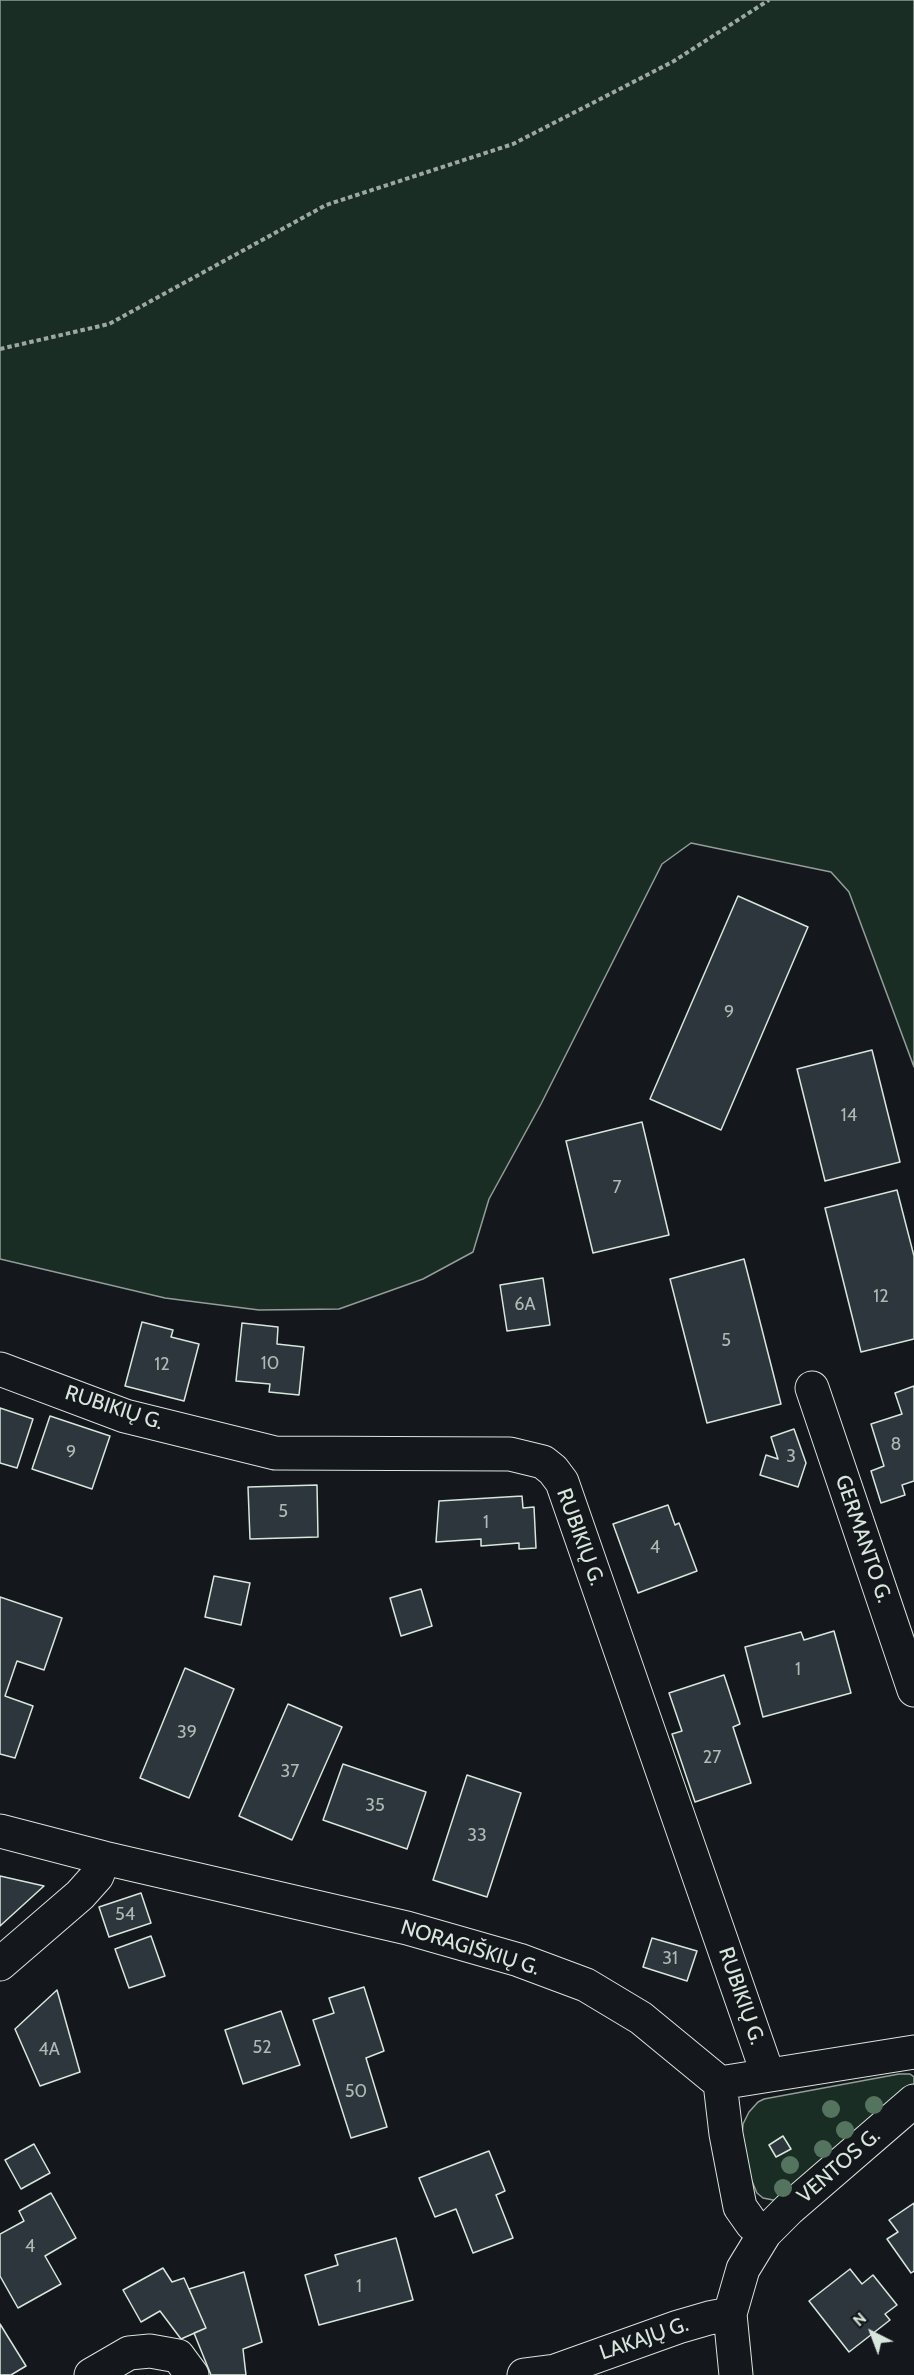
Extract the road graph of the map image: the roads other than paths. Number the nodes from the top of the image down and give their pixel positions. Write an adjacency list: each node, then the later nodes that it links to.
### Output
1 (0, 1369): 8 (street, RUBIKIŲ G.)
2 (812, 1388): 3 (street, GERMANTO G.)
3 (914, 1690)
4 (0, 1831): 5 (street, NORAGIŠKIŲ G.)
5 (104, 1858): 6 (street); 9 (street, NORAGIŠKIŲ G.)
6 (0, 1964)
7 (914, 2052): 8 (street)
8 (768, 2075): 9 (street)
9 (720, 2084): 11 (street)
10 (914, 2101): 11 (street, VENTOS G.)
11 (765, 2233): 12 (street, VENTOS G.)
12 (730, 2314): 15 (street, LAKAJŲ G.); 16 (street, VENTOS G.)
13 (91, 2375): 14 (street)
14 (192, 2375)
15 (524, 2375)
16 (736, 2375)

